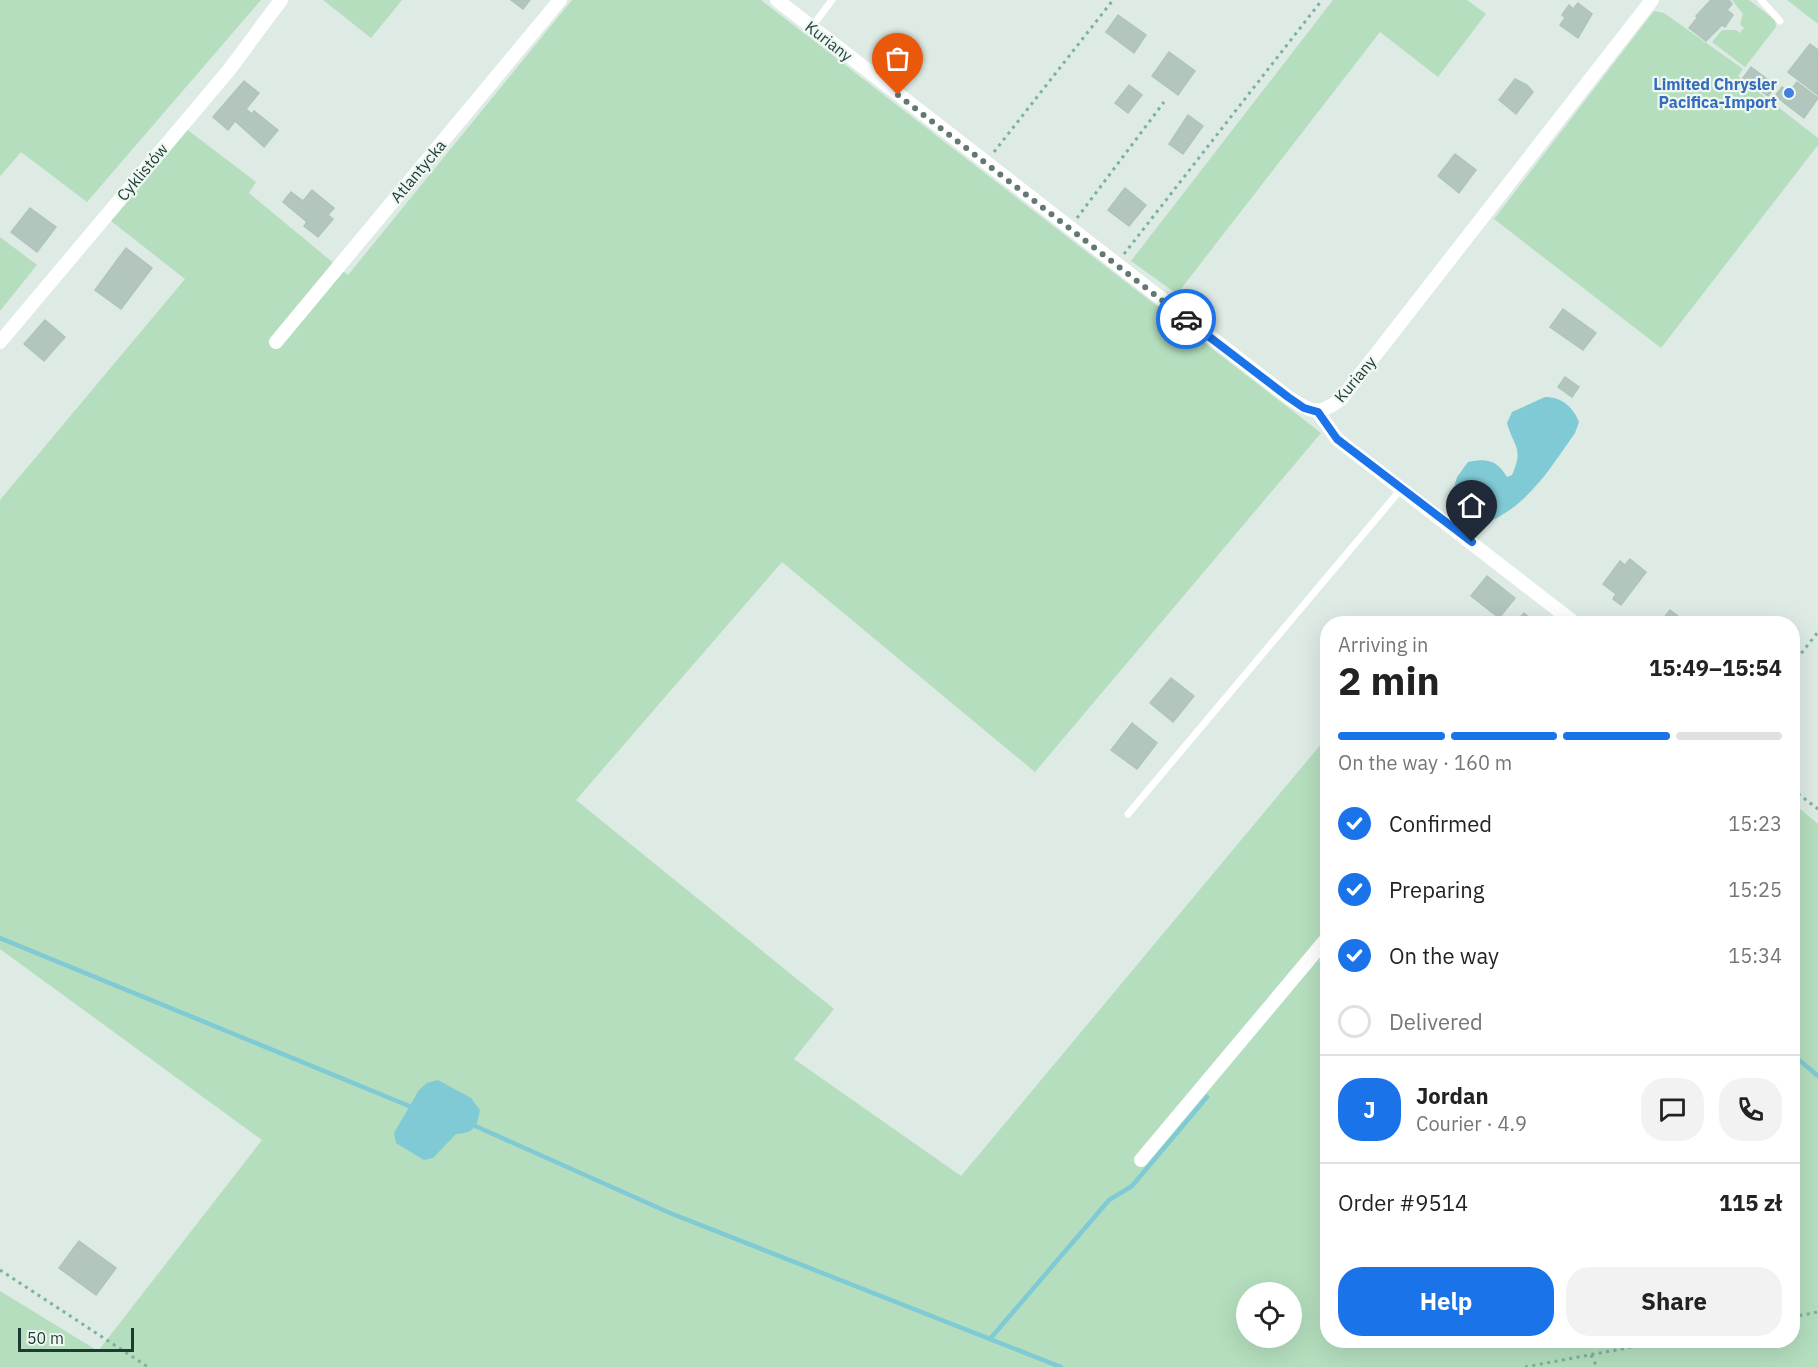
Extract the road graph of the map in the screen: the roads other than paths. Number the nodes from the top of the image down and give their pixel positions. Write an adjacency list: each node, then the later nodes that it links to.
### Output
1 (281, 0): 9 (street, Cyklistów)
2 (560, 0): 10 (street, Atlantycka)
3 (777, 0): 8 (street, Kuriany)
4 (832, 0): 8 (lane)
5 (1652, 0): 11 (street, Kuriany)
6 (1761, 0): 7 (lane)
7 (1780, 21)
8 (811, 28): 11 (street, Kuriany)
9 (0, 342)
10 (276, 342)
11 (1318, 412): 12 (street)
12 (1402, 488): 13 (street); 14 (lane)
13 (1566, 616)
14 (1128, 814)
15 (1320, 947): 16 (street)
16 (1142, 1160)

